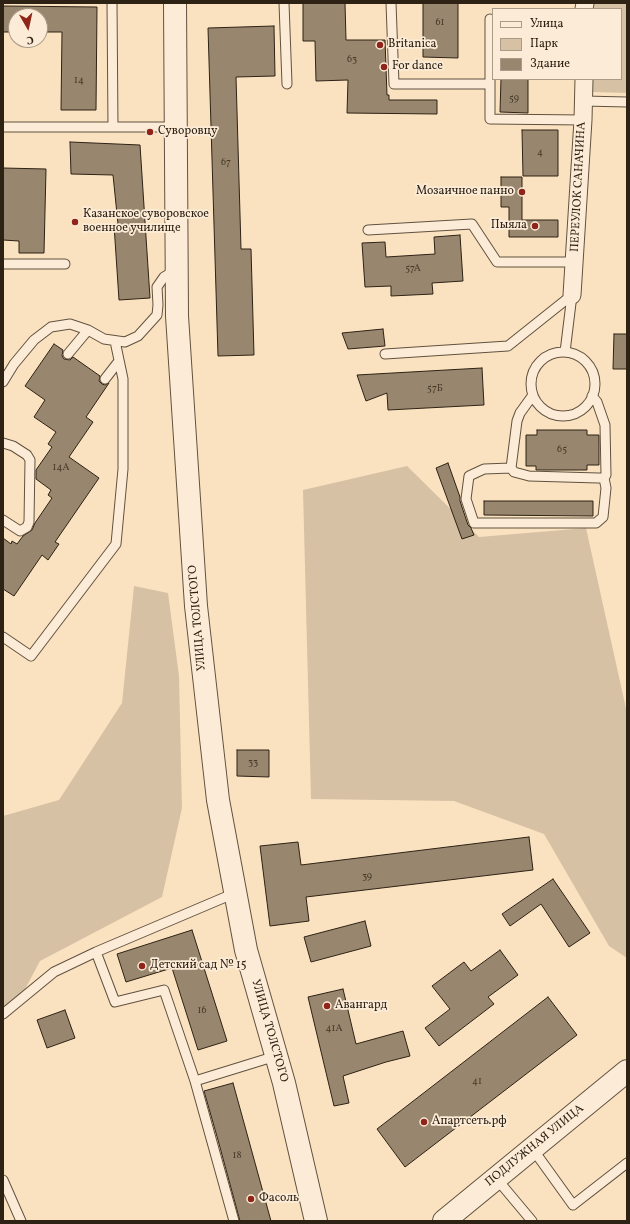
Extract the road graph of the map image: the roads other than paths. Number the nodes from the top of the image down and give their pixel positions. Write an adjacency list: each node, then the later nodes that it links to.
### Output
1 (112, 3): 13 (lane)
2 (175, 3): 14 (street, УЛИЦА ТОЛСТОГО)
3 (284, 3): 7 (lane)
4 (391, 3): 8 (lane)
5 (490, 19): 8 (lane)
6 (584, 80): 9 (street, ПЕРЕУЛОК САНАЧИНА)
7 (286, 84)
8 (490, 84): 11 (lane)
9 (583, 101): 10 (lane); 11 (street, ПЕРЕУЛОК САНАЧИНА)
10 (627, 102)
11 (583, 120): 16 (street, ПЕРЕУЛОК САНАЧИНА)
12 (3, 127): 13 (lane)
13 (113, 127): 14 (lane)
14 (176, 127): 19 (street, УЛИЦА ТОЛСТОГО)
15 (368, 230): 16 (lane)
16 (574, 262): 20 (street, ПЕРЕУЛОК САНАЧИНА)
17 (3, 264): 18 (lane)
18 (65, 264)
19 (177, 270): 22 (lane); 36 (street, УЛИЦА ТОЛСТОГО)
20 (572, 295): 23 (lane); 25 (lane)
21 (88, 330): 22 (lane); 24 (lane); 28 (lane)
22 (115, 341): 26 (lane)
23 (565, 352): 29 (lane); 30 (lane)
24 (68, 354)
25 (385, 354)
26 (119, 361): 27 (lane); 35 (lane)
27 (105, 379)
28 (3, 382)
29 (533, 395): 30 (lane); 32 (lane)
30 (592, 396): 33 (lane)
31 (3, 443): 34 (lane)
32 (511, 468): 33 (lane); 33 (lane)
33 (604, 478)
34 (3, 520)
35 (3, 637)
36 (236, 893): 37 (lane); 39 (street, УЛИЦА ТОЛСТОГО)
37 (96, 952): 38 (lane); 41 (lane)
38 (3, 1014)
39 (276, 1056): 41 (lane); 48 (street, УЛИЦА ТОЛСТОГО)
40 (627, 1071): 42 (street, ПОДЛУЖНАЯ УЛИЦА)
41 (195, 1080): 47 (lane)
42 (532, 1148): 43 (lane); 44 (street, ПОДЛУЖНАЯ УЛИЦА)
43 (627, 1163)
44 (496, 1178): 49 (street, ПОДЛУЖНАЯ УЛИЦА); 50 (lane)
45 (3, 1180): 46 (lane)
46 (21, 1221)
47 (234, 1221)
48 (316, 1221)
49 (444, 1221)
50 (532, 1221)

